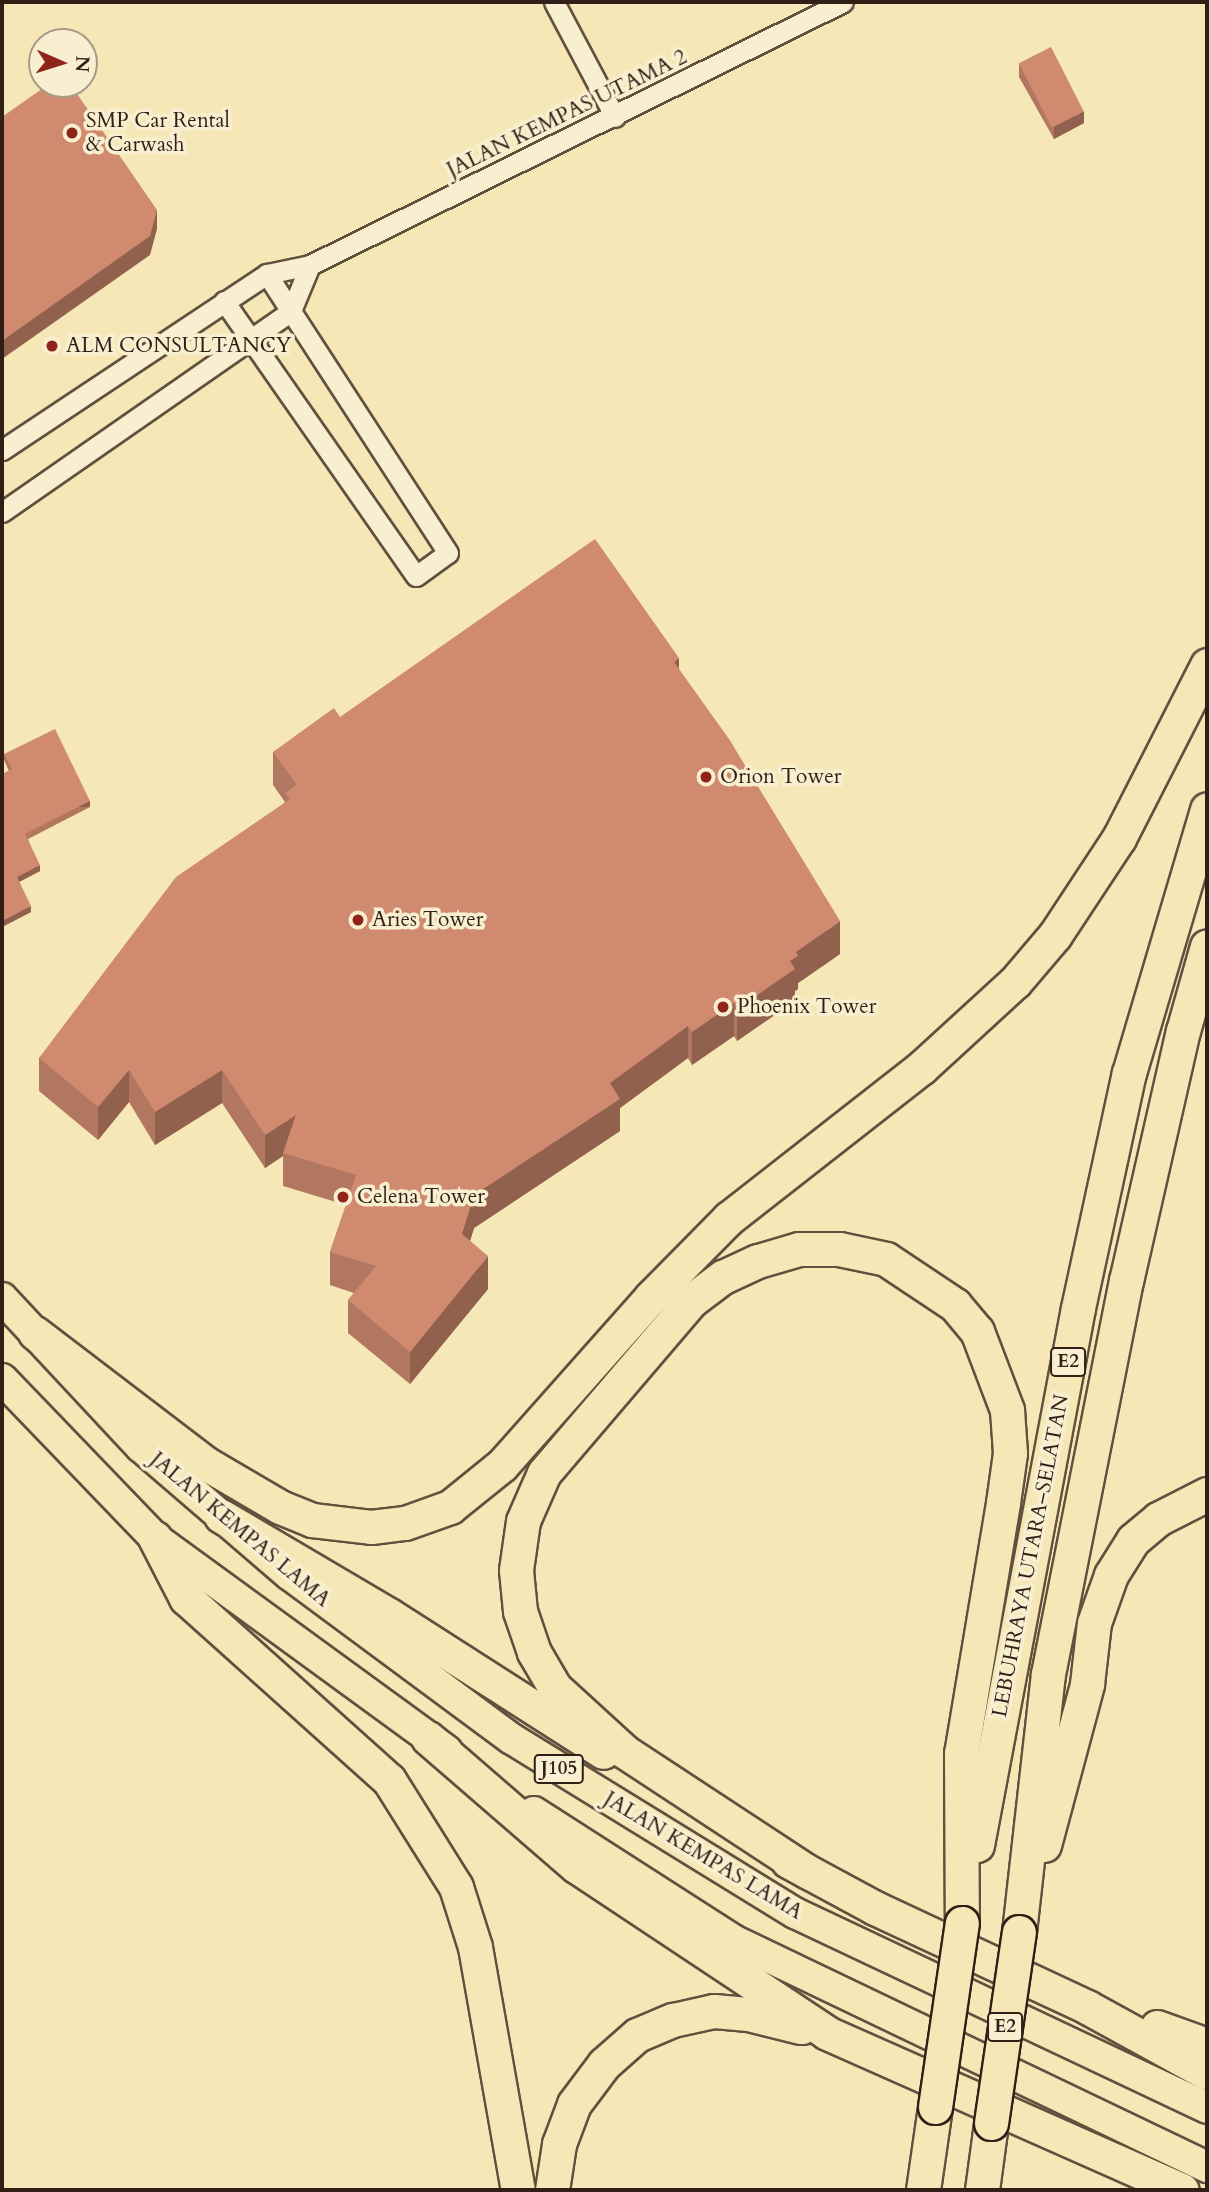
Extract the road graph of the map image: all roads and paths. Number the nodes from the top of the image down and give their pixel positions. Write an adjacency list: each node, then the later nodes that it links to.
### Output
1 (554, 2): 3 (street)
2 (843, 2): 3 (street, JALAN KEMPAS UTAMA 2)
3 (615, 117): 4 (street, JALAN KEMPAS UTAMA 2)
4 (310, 265): 5 (street, JALAN KEMPAS UTAMA 2); 7 (street)
5 (267, 274): 6 (street); 7 (street)
6 (224, 301): 8 (street); 9 (street)
7 (291, 311): 8 (street); 8 (street)
8 (252, 338): 10 (street)
9 (2, 450)
10 (2, 512)
11 (1207, 665): 15 (highway)
12 (1207, 808): 22 (highway, LEBUHRAYA UTARA–SELATAN / E2)
13 (1207, 946): 23 (highway, LEBUHRAYA UTARA–SELATAN / E2)
14 (2, 1298): 15 (main road, JALAN KEMPAS LAMA / J105)
15 (35, 1333): 18 (main road, JALAN KEMPAS LAMA / J105)
16 (2, 1380): 19 (main road, J105)
17 (1207, 1494): 23 (highway)
18 (221, 1516): 21 (highway); 28 (main road, JALAN KEMPAS LAMA / J105)
19 (155, 1538): 20 (main road, J105); 31 (highway)
20 (428, 1738): 25 (highway); 29 (main road, J105)
21 (808, 1872): 22 (highway); 24 (highway)
22 (962, 1923): 33 (highway, LEBUHRAYA UTARA–SELATAN / E2, bridge)
23 (1019, 1932): 34 (highway, LEBUHRAYA UTARA–SELATAN / E2, bridge)
24 (1087, 2007): 26 (highway); 27 (highway)
25 (827, 2033): 30 (highway); 32 (highway)
26 (1207, 2045)
27 (1207, 2073)
28 (1207, 2108)
29 (1207, 2167)
30 (1172, 2188)
31 (518, 2190)
32 (552, 2190)
33 (923, 2190)
34 (982, 2190)

